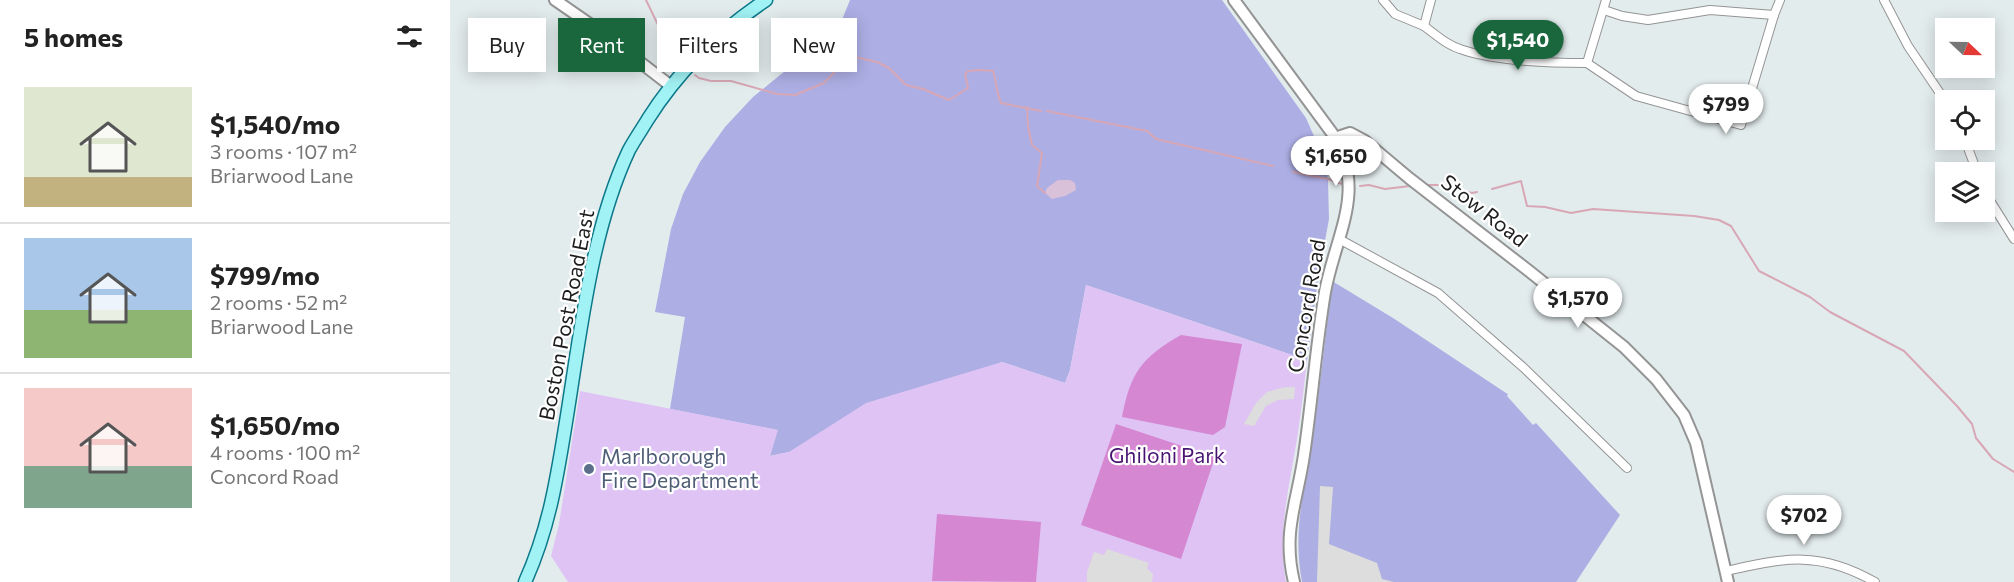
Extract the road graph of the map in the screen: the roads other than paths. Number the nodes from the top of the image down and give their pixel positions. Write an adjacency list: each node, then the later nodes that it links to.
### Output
1 (555, 0): 13 (street)
2 (766, 0): 13 (main road, Boston Post Road East)
3 (1234, 0): 15 (street, Concord Road)
4 (1383, 0): 11 (street)
5 (1431, 0): 11 (street)
6 (1606, 0): 9 (street)
7 (1780, 0): 10 (street)
8 (1884, 0): 14 (street)
9 (1604, 10): 10 (street); 12 (street)
10 (1774, 15): 12 (street)
11 (1424, 26): 12 (street)
12 (1587, 63)
13 (670, 86): 21 (main road, Boston Post Road East)
14 (1938, 90)
15 (1335, 138): 17 (street, Concord Road); 20 (street, Stow Road)
16 (1995, 209): 18 (street)
17 (1339, 239): 19 (street); 22 (street, Concord Road)
18 (2014, 239)
19 (1628, 468)
20 (1727, 576): 23 (street)
21 (525, 582)
22 (1294, 582)
23 (1875, 582)

